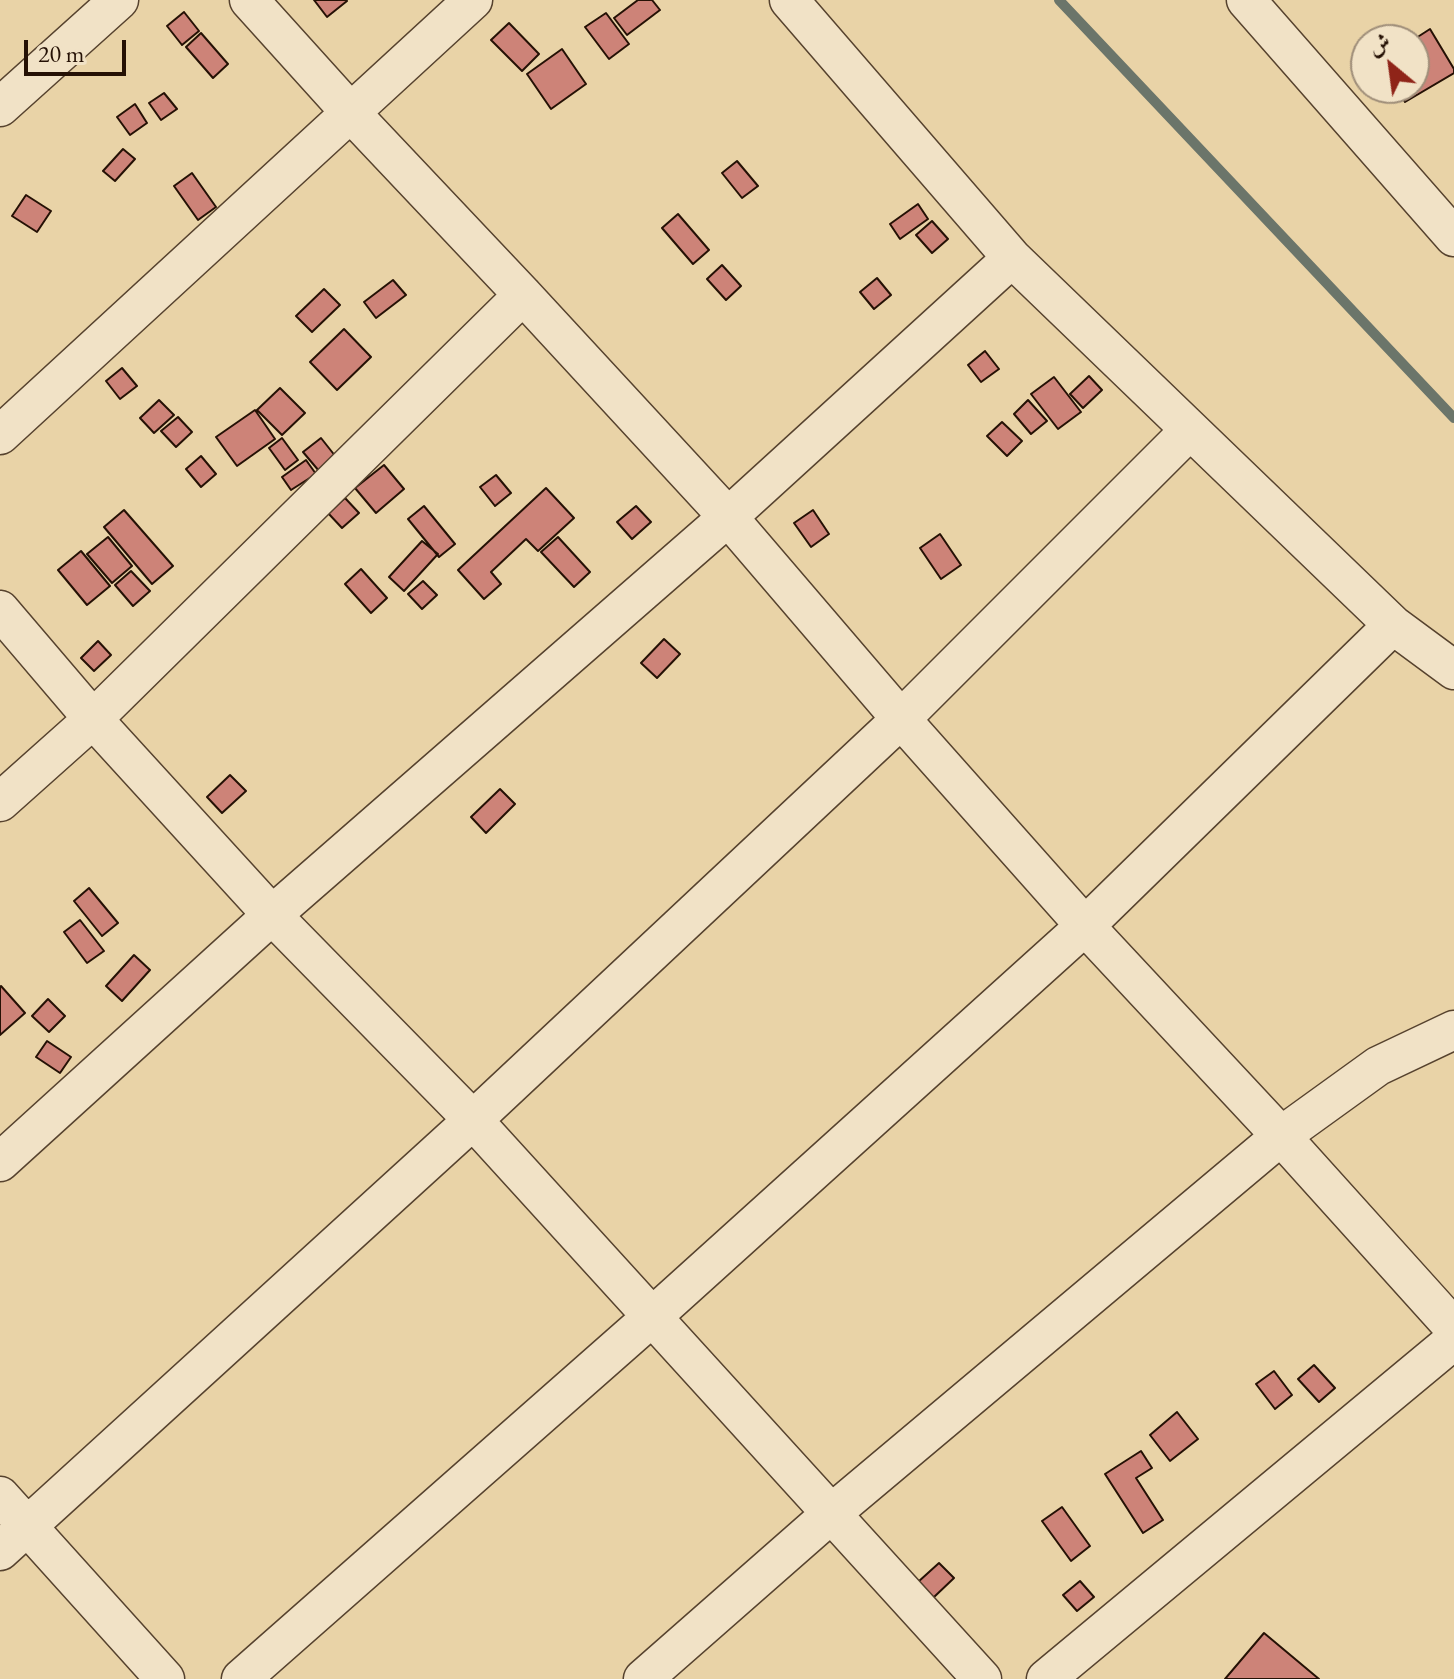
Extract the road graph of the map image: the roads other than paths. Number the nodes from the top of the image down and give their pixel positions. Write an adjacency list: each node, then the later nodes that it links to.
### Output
1 (119, 0): 6 (street)
2 (249, 0): 7 (street)
3 (473, 0): 7 (street)
4 (789, 0): 9 (street)
5 (1255, 3): 8 (street)
6 (0, 107)
7 (351, 113): 10 (street); 12 (street)
8 (1451, 227)
9 (1012, 258): 11 (street); 13 (street)
10 (523, 295): 13 (street); 17 (street)
11 (1190, 430): 15 (street); 18 (street)
12 (0, 435)
13 (728, 517): 18 (street); 20 (street)
14 (0, 610): 17 (street)
15 (1393, 625): 16 (street); 21 (street)
16 (1454, 670)
17 (93, 719): 19 (street); 20 (street)
18 (901, 719): 21 (street); 23 (street)
19 (0, 802)
20 (272, 915): 23 (street); 25 (street)
21 (1085, 926): 24 (street); 26 (street)
22 (1454, 1030): 24 (street)
23 (473, 1120): 26 (street); 31 (street)
24 (1281, 1136): 27 (street); 30 (street)
25 (0, 1162)
26 (653, 1316): 30 (street); 33 (street)
27 (1454, 1328)
28 (1454, 1340): 36 (street)
29 (0, 1496): 31 (street)
30 (832, 1513): 34 (street); 35 (street)
31 (14, 1539): 32 (street)
32 (165, 1679)
33 (241, 1679)
34 (643, 1679)
35 (982, 1679)
36 (1046, 1679)

